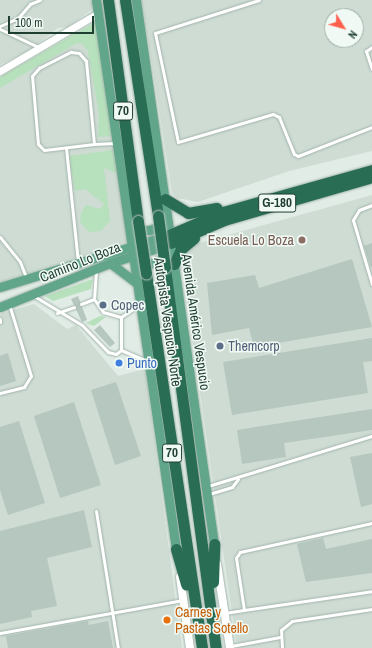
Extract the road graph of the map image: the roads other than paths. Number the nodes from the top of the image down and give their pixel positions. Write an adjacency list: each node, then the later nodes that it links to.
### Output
1 (40, 0): 8 (lane)
2 (96, 0): 7 (main road)
3 (108, 0): 37 (highway, Autopista Vespucio Norte / 70, bridge)
4 (125, 0): 25 (highway, Autopista Vespucio Norte / 70)
5 (136, 0): 22 (main road, Avenida Américo Vespucio)
6 (259, 0): 13 (lane)
7 (98, 13): 10 (street); 14 (main road)
8 (0, 27): 10 (lane)
9 (372, 47): 11 (lane)
10 (42, 48): 12 (street)
11 (372, 69)
12 (0, 71)
13 (372, 127)
14 (117, 143): 15 (lane); 27 (main road)
15 (94, 144): 16 (lane); 16 (lane)
16 (66, 148): 33 (lane)
17 (372, 163): 20 (highway)
18 (372, 170): 20 (highway)
19 (372, 177): 20 (highway)
20 (347, 179): 21 (highway); 24 (highway, G-180); 26 (highway, G-180)
21 (372, 182)
22 (164, 199): 24 (highway); 25 (main road, Avenida Américo Vespucio)
23 (372, 206): 40 (lane)
24 (239, 207): 29 (highway, G-180)
25 (163, 218): 27 (main road); 29 (main road, Avenida Américo Vespucio); 35 (highway, Autopista Vespucio Norte / 70, bridge)
26 (211, 225): 29 (highway, G-180); 35 (highway)
27 (130, 230): 31 (main road)
28 (0, 237): 30 (lane)
29 (170, 239): 31 (main road, Camino Lo Boza / G-180); 32 (main road, Camino Lo Boza / G-180); 35 (main road, Avenida Américo Vespucio)
30 (2, 241): 38 (lane)
31 (132, 245): 32 (main road); 33 (main road, Camino Lo Boza / G-180)
32 (134, 255): 34 (main road, Camino Lo Boza / G-180); 37 (main road)
33 (78, 262): 38 (main road, Camino Lo Boza / G-180)
34 (110, 263): 36 (main road, Camino Lo Boza / G-180); 39 (main road)
35 (170, 266): 37 (main road); 55 (main road, Avenida Américo Vespucio); 66 (highway, Autopista Vespucio Norte / 70)
36 (97, 268): 42 (main road, Camino Lo Boza / G-180); 43 (lane)
37 (141, 272): 39 (main road); 68 (highway, Autopista Vespucio Norte / 70)
38 (26, 278): 41 (main road, Camino Lo Boza / G-180)
39 (138, 283): 45 (main road)
40 (372, 284)
41 (0, 286)
42 (34, 296): 46 (main road, Camino Lo Boza / G-180); 48 (lane)
43 (94, 299): 44 (lane); 49 (lane)
44 (81, 304)
45 (141, 305): 49 (lane); 51 (main road)
46 (4, 306): 52 (lane)
47 (74, 307): 48 (lane)
48 (57, 312): 50 (lane)
49 (121, 316): 50 (lane)
50 (121, 350): 51 (lane)
51 (149, 362): 59 (main road)
52 (0, 393)
53 (372, 436): 54 (lane)
54 (238, 479): 55 (lane); 55 (lane)
55 (206, 491): 58 (main road, Avenida Américo Vespucio)
56 (96, 511): 64 (lane)
57 (372, 523): 63 (lane)
58 (214, 544): 65 (main road, Avenida Américo Vespucio); 66 (highway)
59 (176, 549): 61 (main road); 68 (highway)
60 (372, 591): 63 (lane)
61 (183, 600): 64 (lane); 72 (main road)
62 (372, 609): 69 (lane)
63 (244, 610): 65 (lane)
64 (112, 613): 67 (lane); 71 (lane)
65 (225, 613): 70 (main road, Avenida Américo Vespucio)
66 (213, 625): 74 (highway, Autopista Vespucio Norte / 70)
67 (0, 633)
68 (200, 633): 73 (highway, Autopista Vespucio Norte / 70)
69 (280, 637): 70 (lane); 75 (lane)
70 (230, 647)
71 (118, 648)
72 (190, 648)
73 (202, 648)
74 (216, 648)
75 (282, 648)

